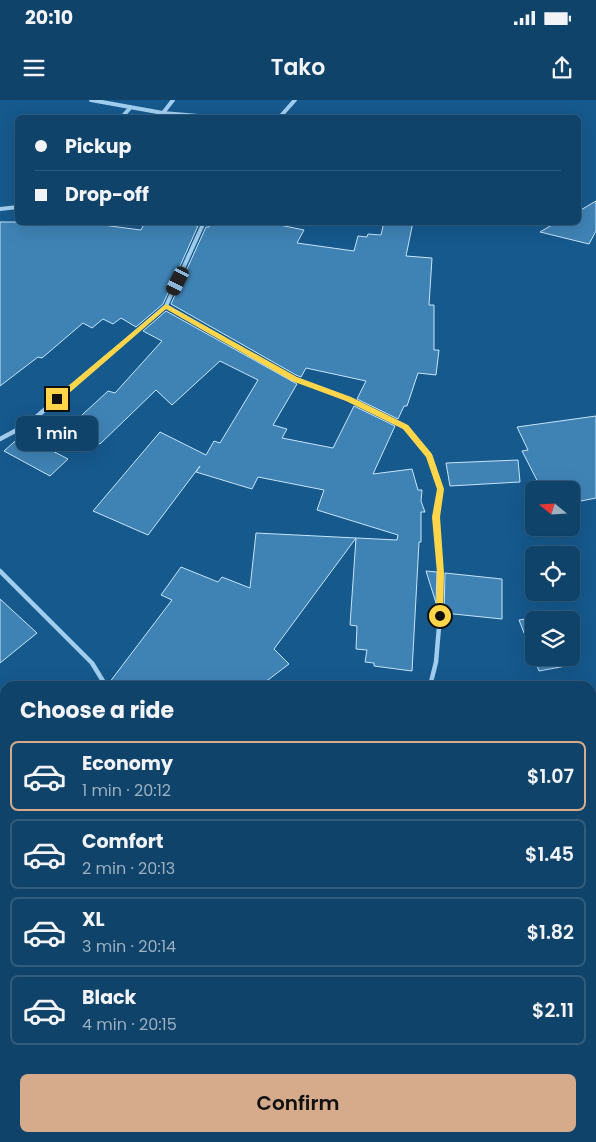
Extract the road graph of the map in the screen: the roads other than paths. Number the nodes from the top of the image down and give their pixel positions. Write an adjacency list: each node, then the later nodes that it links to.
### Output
1 (91, 100): 4 (street)
2 (173, 100): 5 (street)
3 (295, 100): 8 (street)
4 (131, 107): 5 (street); 6 (street)
5 (163, 113): 7 (street)
6 (124, 115)
7 (186, 115)
8 (282, 115)
9 (15, 208): 10 (street)
10 (0, 209)
11 (203, 225): 12 (street)
12 (166, 306): 13 (street); 16 (street)
13 (0, 439)
14 (0, 570): 15 (street)
15 (103, 681)
16 (431, 681)

